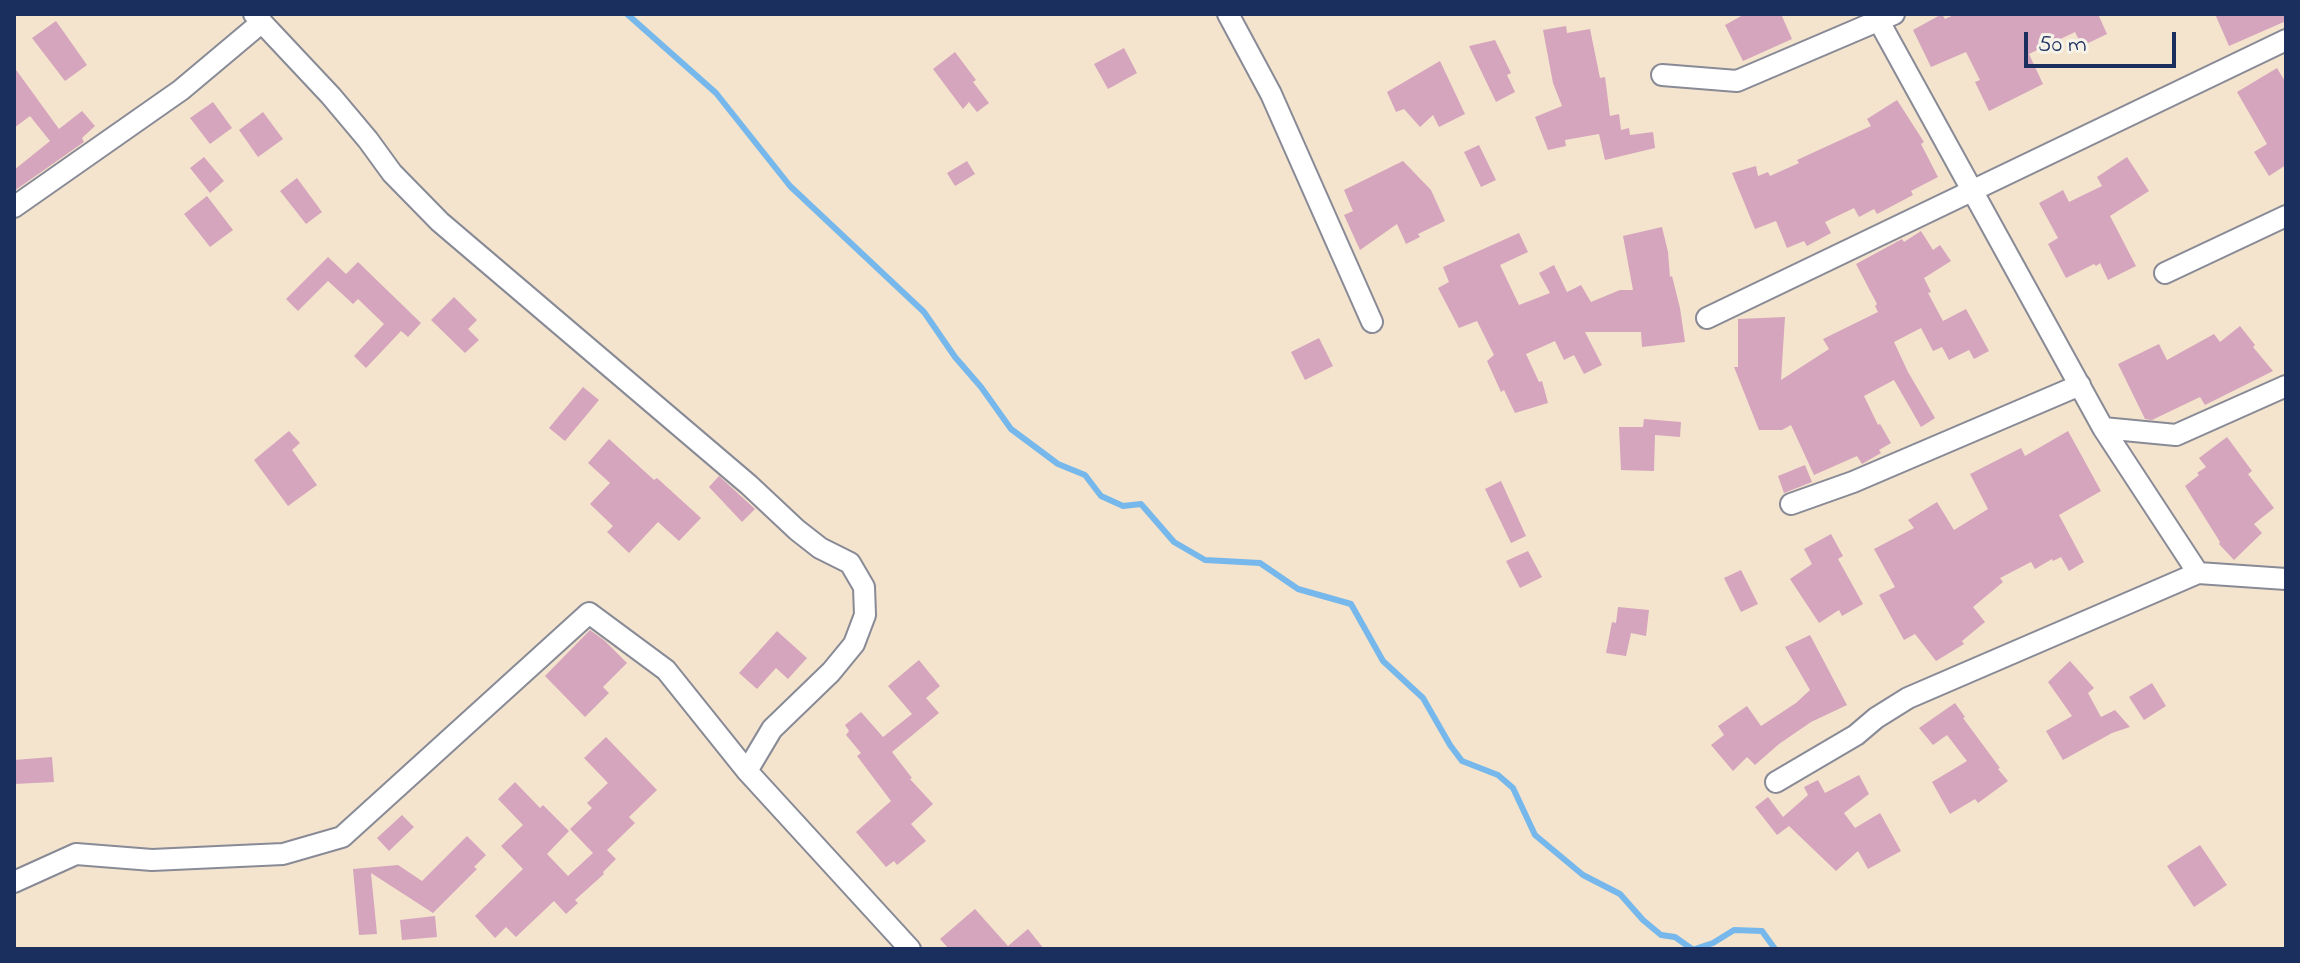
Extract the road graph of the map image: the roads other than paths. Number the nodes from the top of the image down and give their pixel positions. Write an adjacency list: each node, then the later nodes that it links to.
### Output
1 (1228, 14): 11 (street)
2 (1883, 16): 5 (street); 6 (street)
3 (258, 18): 7 (street); 18 (street)
4 (2286, 40): 6 (street)
5 (1662, 75)
6 (1973, 190): 10 (street); 12 (street)
7 (14, 207)
8 (2286, 216): 9 (street)
9 (2165, 273)
10 (1707, 318)
11 (1372, 322)
12 (2080, 385): 14 (street); 15 (street)
13 (2286, 386): 14 (street)
14 (2103, 428): 16 (street)
15 (1791, 504)
16 (2198, 573): 17 (street); 19 (street)
17 (2286, 579)
18 (747, 771): 20 (street); 21 (street)
19 (1776, 782)
20 (14, 882)
21 (910, 949)

